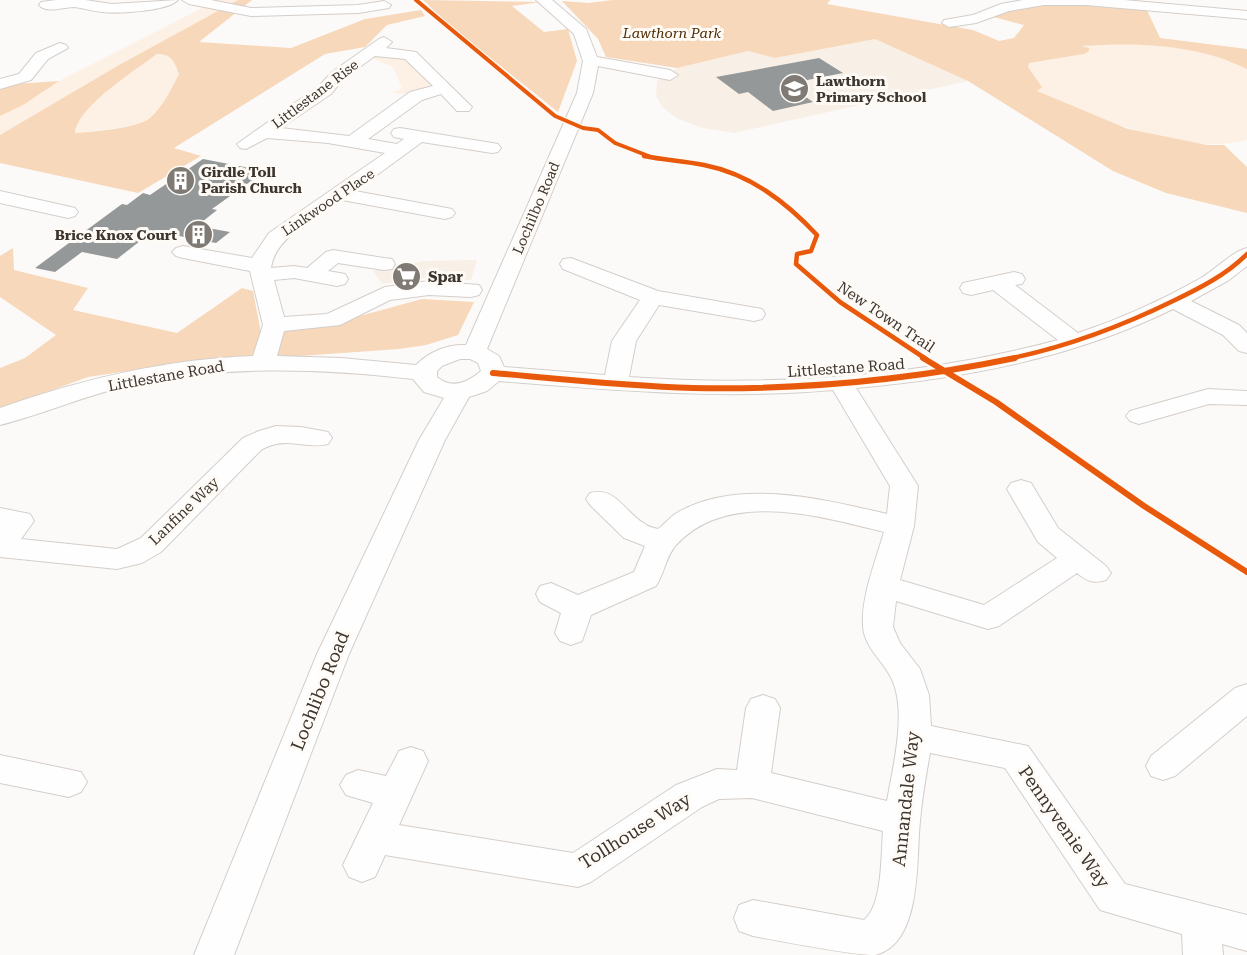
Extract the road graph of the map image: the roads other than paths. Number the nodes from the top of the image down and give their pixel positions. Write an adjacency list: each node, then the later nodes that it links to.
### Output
1 (171, 0): 5 (street)
2 (189, 0): 6 (street)
3 (543, 0): 15 (street, Lochilbo Road)
4 (1218, 0): 10 (street)
5 (77, 1): 7 (street)
6 (319, 4): 8 (street)
7 (46, 5)
8 (384, 5)
9 (1188, 10): 10 (street); 12 (street); 13 (street)
10 (1227, 13): 11 (street)
11 (1247, 15)
12 (1199, 22)
13 (949, 23)
14 (60, 48): 17 (street)
15 (591, 61): 16 (street); 45 (street, Lochilbo Road)
16 (670, 75)
17 (0, 84)
18 (442, 89): 19 (street); 20 (street, Littlestane Rise); 23 (street)
19 (463, 107)
20 (264, 132): 21 (street, Littlestane Rise); 24 (street, Littlestane Rise)
21 (298, 136): 23 (street, Linkwood Place)
22 (406, 140): 23 (street, Linkwood Place); 25 (street, Linkwood Place); 26 (street, Linkwood Place)
23 (353, 142)
24 (246, 144)
25 (492, 148)
26 (339, 194): 29 (street); 34 (street, Linkwood Place)
27 (0, 197): 28 (street)
28 (68, 212)
29 (445, 213)
30 (183, 252): 34 (street)
31 (1247, 254): 40 (street, Littlestane Road)
32 (384, 264): 35 (street)
33 (571, 264): 39 (street)
34 (261, 270): 35 (street); 42 (street)
35 (312, 274): 36 (street)
36 (337, 279)
37 (971, 288): 43 (street)
38 (471, 290): 42 (street)
39 (653, 297): 41 (street); 49 (street)
40 (1174, 301): 43 (street, Littlestane Road); 44 (street)
41 (754, 314)
42 (274, 325): 46 (street)
43 (1075, 342): 50 (street, Littlestane Road)
44 (1247, 346)
45 (474, 352): 47 (street); 48 (street)
46 (263, 364): 48 (street, Littlestane Road); 53 (street, Littlestane Road)
47 (493, 373): 48 (street); 49 (street, Littlestane Road)
48 (438, 379): 75 (street, Lochlibo Road)
49 (616, 382): 50 (street, Littlestane Road)
50 (841, 383): 58 (street, Annandale Way)
51 (1247, 398): 52 (street)
52 (1139, 416)
53 (0, 417)
54 (319, 438): 60 (street, Lanfine Way)
55 (1021, 489): 61 (street)
56 (600, 499): 59 (street)
57 (9, 518): 60 (street)
58 (900, 526): 59 (street); 61 (street, Annandale Way)
59 (663, 542): 62 (street)
60 (0, 546)
61 (883, 588): 65 (street, Annandale Way)
62 (566, 612)
63 (1247, 697): 66 (street)
64 (763, 708): 69 (street)
65 (915, 736): 71 (street, Annandale Way); 74 (street, Pennyvenie Way)
66 (1163, 766)
67 (0, 769): 68 (street)
68 (69, 782)
69 (752, 783): 70 (street, Tollhouse Way); 71 (street, Tollhouse Way)
70 (358, 785)
71 (902, 820): 72 (street, Annandale Way)
72 (753, 918)
73 (1247, 933): 74 (street, Pennyvenie Way)
74 (1201, 938)
75 (214, 955)

